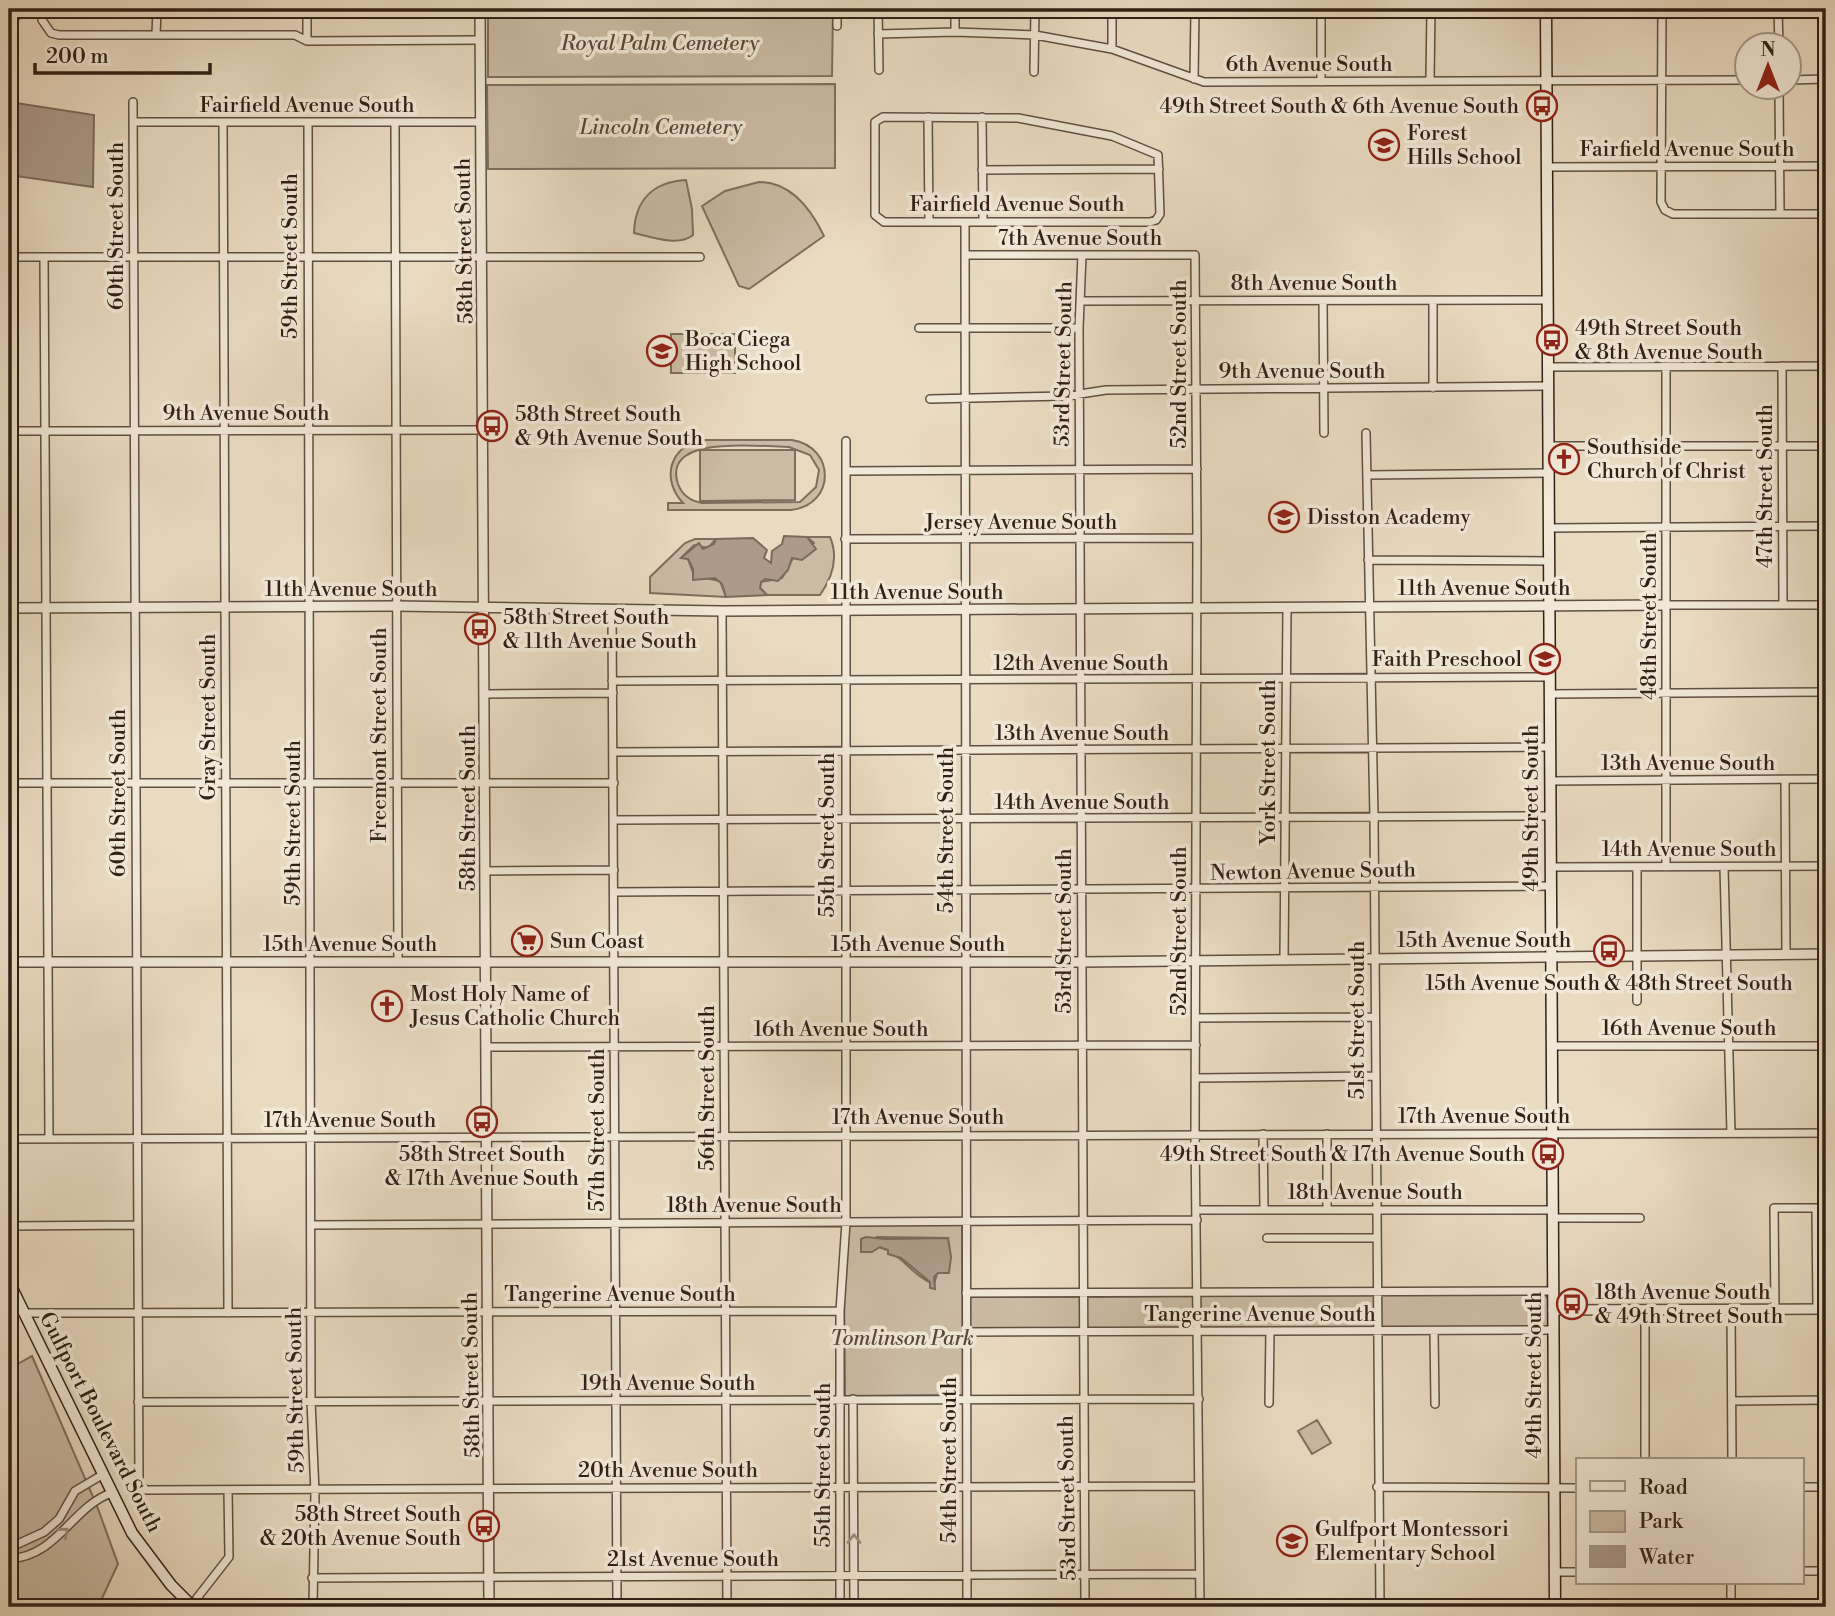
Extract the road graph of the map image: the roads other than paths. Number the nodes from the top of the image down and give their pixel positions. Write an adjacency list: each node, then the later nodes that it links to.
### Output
1 (45, 9): 20 (street)
2 (157, 9): 20 (street)
3 (307, 9): 23 (street)
4 (480, 9): 22 (street, 58th Street South)
5 (837, 9): 16 (street)
6 (878, 9): 19 (street)
7 (955, 9): 17 (street)
8 (1035, 9): 21 (street)
9 (1112, 9): 24 (street)
10 (1195, 9): 27 (street)
11 (1321, 9): 34 (street)
12 (1431, 9): 30 (street)
13 (1546, 9): 31 (main road, 49th Street South)
14 (1662, 9): 28 (street)
15 (1778, 9): 18 (street)
16 (837, 26)
17 (955, 32): 19 (street, 6th Avenue South); 21 (street, 6th Avenue South)
18 (1779, 32)
19 (878, 34): 25 (street)
20 (156, 35): 23 (street)
21 (1035, 35): 24 (street, 6th Avenue South); 26 (street)
22 (480, 40): 23 (street); 42 (street, 58th Street South)
23 (307, 41)
24 (1112, 49): 27 (street, 6th Avenue South)
25 (879, 70)
26 (1034, 72)
27 (1194, 79): 34 (street, 6th Avenue South)
28 (1663, 79): 31 (street, 6th Avenue South); 32 (street, 6th Avenue South); 44 (street)
29 (1826, 79): 33 (street)
30 (1430, 80): 31 (street, 6th Avenue South); 34 (street, 6th Avenue South)
31 (1547, 80): 47 (main road, 49th Street South)
32 (1734, 80)
33 (1804, 80)
34 (1321, 82)
35 (133, 102): 39 (street, 60th Street South)
36 (1779, 102): 45 (street)
37 (928, 117): 38 (street); 53 (street); 53 (street, Fairfield Avenue South)
38 (982, 117): 48 (street); 49 (street)
39 (133, 122): 40 (street, Fairfield Avenue South); 62 (street, 60th Street South)
40 (223, 122): 41 (street, Fairfield Avenue South); 63 (street, Gray Street South)
41 (308, 122): 43 (street, Fairfield Avenue South); 58 (street, 59th Street South)
42 (480, 122): 43 (street, Fairfield Avenue South); 64 (street, 58th Street South)
43 (395, 123): 59 (street, Freemont Street South)
44 (1663, 166): 45 (street, Fairfield Avenue South); 47 (street, Fairfield Avenue South); 50 (street)
45 (1779, 166): 46 (street, Fairfield Avenue South); 50 (street)
46 (1826, 166)
47 (1547, 167): 66 (main road, 49th Street South)
48 (1159, 169): 49 (street); 52 (street, Fairfield Avenue South)
49 (982, 170): 52 (street)
50 (1780, 214): 51 (street)
51 (1826, 214)
52 (983, 221): 54 (street, Fairfield Avenue South)
53 (929, 222): 54 (street, Fairfield Avenue South)
54 (965, 222): 55 (street, 54th Street South)
55 (965, 255): 56 (street, 7th Avenue South); 72 (street, 54th Street South)
56 (1082, 255): 57 (street, 7th Avenue South); 67 (street, 53rd Street South)
57 (1195, 255): 68 (street, 52nd Street South)
58 (308, 256): 59 (street); 63 (street); 86 (street, 59th Street South)
59 (395, 256): 64 (street); 87 (street, Freemont Street South)
60 (9, 257): 61 (street)
61 (44, 257): 62 (street); 90 (street)
62 (134, 257): 63 (street); 91 (street, 60th Street South)
63 (224, 257): 85 (street, Gray Street South)
64 (481, 257): 65 (street); 88 (street, 58th Street South)
65 (700, 257)
66 (1548, 300): 70 (street, 8th Avenue South); 77 (main road, 49th Street South)
67 (1081, 301): 68 (street, 8th Avenue South); 73 (street, 53rd Street South)
68 (1197, 301): 69 (street, 8th Avenue South); 79 (street, 52nd Street South)
69 (1323, 301): 70 (street, 8th Avenue South); 81 (street)
70 (1433, 301): 80 (street)
71 (919, 328): 72 (street)
72 (964, 328): 73 (street); 84 (street, 54th Street South)
73 (1079, 328): 82 (street, 53rd Street South)
74 (1666, 366): 75 (street); 77 (street); 97 (street, 48th Street South)
75 (1782, 366): 76 (street); 95 (street, 47th Street South)
76 (1826, 366)
77 (1548, 368): 78 (main road, 49th Street South)
78 (1548, 386): 80 (street, 9th Avenue South); 96 (main road, 49th Street South)
79 (1197, 388): 81 (street, 9th Avenue South); 82 (street, 9th Avenue South); 99 (street, 52nd Street South)
80 (1433, 388): 81 (street, 9th Avenue South)
81 (1324, 389): 92 (street)
82 (1081, 394): 84 (street, 9th Avenue South); 101 (street, 53rd Street South)
83 (930, 399): 84 (street, 9th Avenue South)
84 (965, 399): 100 (street, 54th Street South)
85 (224, 430): 86 (street, 9th Avenue South); 91 (street, 9th Avenue South); 122 (street, Gray Street South)
86 (309, 430): 87 (street, 9th Avenue South); 123 (street, 59th Street South)
87 (395, 430): 88 (street, 9th Avenue South); 119 (street, Freemont Street South)
88 (484, 430): 124 (street, 58th Street South)
89 (9, 431): 90 (street, 9th Avenue South)
90 (45, 431): 91 (street, 9th Avenue South); 120 (street)
91 (135, 431): 121 (street, 60th Street South)
92 (1324, 433)
93 (1366, 433): 104 (street, 51st Street South)
94 (846, 441): 102 (street, 55th Street South)
95 (1783, 445): 97 (street); 98 (street); 107 (street, 47th Street South)
96 (1549, 446): 97 (street); 103 (main road, 49th Street South)
97 (1666, 446): 106 (street, 48th Street South)
98 (1826, 446)
99 (1197, 469): 101 (street); 109 (street, 52nd Street South)
100 (965, 470): 101 (street); 102 (street); 111 (street, 54th Street South)
101 (1080, 470): 112 (street, 53rd Street South)
102 (846, 471): 110 (street, 55th Street South)
103 (1549, 473): 104 (street); 108 (main road, 49th Street South)
104 (1367, 475): 113 (street, 51st Street South)
105 (1826, 526): 107 (street)
106 (1667, 527): 107 (street); 108 (street); 116 (street, 48th Street South)
107 (1783, 527): 117 (street, 47th Street South)
108 (1549, 528): 114 (main road, 49th Street South)
109 (1198, 538): 112 (street, Jersey Avenue South); 127 (street, 52nd Street South)
110 (845, 539): 111 (street, Jersey Avenue South); 131 (street, 55th Street South)
111 (964, 539): 112 (street, Jersey Avenue South); 133 (street, 54th Street South)
112 (1080, 540): 129 (street, 53rd Street South)
113 (1368, 560): 114 (street); 125 (street, 51st Street South)
114 (1549, 561): 115 (main road, 49th Street South)
115 (1549, 605): 116 (street, 11th Avenue South); 125 (street, 11th Avenue South); 134 (main road, 49th Street South)
116 (1666, 605): 117 (street, 11th Avenue South); 145 (street, 48th Street South)
117 (1783, 605): 118 (street, 11th Avenue South)
118 (1826, 605)
119 (396, 606): 123 (street, 11th Avenue South); 124 (street, 11th Avenue South); 161 (street, Freemont Street South)
120 (46, 607): 121 (street, 11th Avenue South); 126 (street, 11th Avenue South); 164 (street)
121 (135, 607): 122 (street, 11th Avenue South); 165 (street, 60th Street South)
122 (225, 607): 123 (street, 11th Avenue South); 166 (street, Gray Street South)
123 (309, 607): 167 (street, 59th Street South)
124 (485, 607): 130 (street, 11th Avenue South); 146 (street, 58th Street South)
125 (1369, 607): 128 (street, 11th Avenue South); 135 (street, 51st Street South)
126 (9, 608)
127 (1197, 608): 128 (street, 11th Avenue South); 129 (street, 11th Avenue South); 139 (street, 52nd Street South)
128 (1287, 608): 136 (street, York Street South)
129 (1080, 609): 133 (street, 11th Avenue South); 138 (street, 53rd Street South)
130 (612, 610): 132 (street, 11th Avenue South); 140 (street, 57th Street South)
131 (845, 610): 132 (street, 11th Avenue South); 133 (street, 11th Avenue South); 137 (street, 55th Street South)
132 (722, 611): 141 (street, 56th Street South)
133 (964, 611): 142 (street, 54th Street South)
134 (1550, 677): 135 (street, 12th Avenue South); 147 (main road, 49th Street South)
135 (1371, 678): 136 (street, 12th Avenue South); 149 (street, 51st Street South)
136 (1286, 679): 139 (street, 12th Avenue South); 152 (street, York Street South)
137 (845, 680): 141 (street, 12th Avenue South); 142 (street, 12th Avenue South); 154 (street, 55th Street South)
138 (1080, 680): 139 (street, 12th Avenue South); 142 (street, 12th Avenue South); 155 (street, 53rd Street South)
139 (1196, 680): 151 (street, 52nd Street South)
140 (612, 681): 141 (street, 12th Avenue South); 144 (street, 57th Street South)
141 (722, 681): 153 (street, 56th Street South)
142 (965, 681): 150 (street, 54th Street South)
143 (1826, 692): 145 (street)
144 (613, 693): 146 (street); 156 (street, 57th Street South)
145 (1665, 693): 147 (street); 160 (street, 48th Street South)
146 (485, 694): 162 (street, 58th Street South)
147 (1550, 695): 148 (main road, 49th Street South)
148 (1550, 747): 149 (street, 13th Avenue South); 159 (main road, 49th Street South)
149 (1372, 748): 152 (street, 13th Avenue South); 170 (street, 51st Street South)
150 (964, 750): 154 (street, 13th Avenue South); 155 (street, 13th Avenue South); 177 (street, 54th Street South)
151 (1195, 750): 152 (street, 13th Avenue South); 155 (street, 13th Avenue South); 172 (street, 52nd Street South)
152 (1286, 750): 173 (street, York Street South)
153 (723, 751): 154 (street, 13th Avenue South); 156 (street, 13th Avenue South); 175 (street, 56th Street South)
154 (845, 751): 176 (street, 55th Street South)
155 (1081, 751): 171 (street, 53rd Street South)
156 (613, 752): 168 (street, 57th Street South)
157 (1826, 779): 158 (street, 13th Avenue South)
158 (1785, 780): 160 (street, 13th Avenue South); 183 (street)
159 (1550, 781): 160 (street, 13th Avenue South); 169 (main road, 49th Street South)
160 (1666, 781): 181 (street, 48th Street South)
161 (397, 782): 162 (street); 167 (street); 203 (street, Freemont Street South)
162 (485, 782): 168 (street); 184 (street, 58th Street South)
163 (9, 783): 164 (street)
164 (47, 783): 165 (street); 207 (street)
165 (135, 783): 166 (street); 208 (street, 60th Street South)
166 (225, 783): 167 (street); 209 (street, Gray Street South)
167 (310, 783): 210 (street, 59th Street South)
168 (614, 783): 174 (street, 57th Street South)
169 (1550, 816): 170 (street, 14th Avenue South); 179 (main road, 49th Street South)
170 (1374, 817): 173 (street, 14th Avenue South); 188 (street, 51st Street South)
171 (1082, 819): 172 (street, 14th Avenue South); 177 (street, 14th Avenue South); 190 (street, 53rd Street South)
172 (1196, 819): 173 (street, 14th Avenue South); 191 (street, 52nd Street South)
173 (1286, 819): 187 (street, York Street South)
174 (614, 820): 175 (street, 14th Avenue South); 185 (street, 57th Street South)
175 (723, 820): 176 (street, 14th Avenue South); 192 (street, 56th Street South)
176 (845, 820): 177 (street, 14th Avenue South); 193 (street, 55th Street South)
177 (964, 820): 189 (street, 54th Street South)
178 (1826, 866): 183 (street, 14th Avenue South)
179 (1551, 867): 180 (street, 14th Avenue South); 186 (main road, 49th Street South)
180 (1637, 867): 181 (street, 14th Avenue South); 199 (street)
181 (1666, 867): 182 (street, 14th Avenue South)
182 (1724, 867): 183 (street, 14th Avenue South); 197 (street)
183 (1785, 867): 196 (street)
184 (485, 870): 185 (street); 202 (street, 58th Street South)
185 (614, 870): 194 (street, 57th Street South)
186 (1551, 886): 188 (street, Newton Avenue South); 198 (main road, 49th Street South)
187 (1284, 888): 188 (street, Newton Avenue South); 191 (street, Newton Avenue South); 201 (street, York Street South)
188 (1373, 888): 200 (street, 51st Street South)
189 (963, 890): 190 (street, Newton Avenue South); 193 (street, Newton Avenue South); 213 (street, 54th Street South)
190 (1081, 890): 191 (street, Newton Avenue South); 214 (street, 53rd Street South)
191 (1196, 890): 205 (street, 52nd Street South)
192 (723, 891): 193 (street, Newton Avenue South); 194 (street, Newton Avenue South); 211 (street, 56th Street South)
193 (844, 891): 212 (street, 55th Street South)
194 (614, 892): 204 (street, 57th Street South)
195 (1826, 954): 196 (street, 15th Avenue South)
196 (1786, 955): 197 (street, 15th Avenue South)
197 (1726, 956): 199 (street, 15th Avenue South); 224 (street)
198 (1551, 957): 199 (street, 15th Avenue South); 200 (street, 15th Avenue South); 223 (main road, 49th Street South)
199 (1636, 957): 215 (street)
200 (1374, 958): 201 (street, 15th Avenue South); 216 (street, 51st Street South)
201 (1284, 959): 205 (street, 15th Avenue South)
202 (485, 960): 203 (street, 15th Avenue South); 204 (street, 15th Avenue South); 226 (street, 58th Street South)
203 (398, 961): 210 (street, 15th Avenue South)
204 (615, 961): 211 (street, 15th Avenue South); 227 (street, 57th Street South)
205 (1195, 961): 214 (street, 15th Avenue South); 217 (street, 52nd Street South)
206 (9, 962): 207 (street, 15th Avenue South)
207 (47, 962): 208 (street, 15th Avenue South); 246 (street)
208 (136, 962): 209 (street, 15th Avenue South); 247 (street, 60th Street South)
209 (227, 962): 210 (street, 15th Avenue South); 244 (street, Gray Street South)
210 (310, 962): 243 (street, 59th Street South)
211 (724, 962): 212 (street, 15th Avenue South); 220 (street, 56th Street South)
212 (844, 962): 213 (street, 15th Avenue South); 221 (street, 55th Street South)
213 (964, 962): 214 (street, 15th Avenue South); 222 (street, 54th Street South)
214 (1080, 962): 218 (street, 53rd Street South)
215 (1637, 1001)
216 (1374, 1017): 217 (street); 228 (street, 51st Street South)
217 (1197, 1018): 219 (street, 52nd Street South)
218 (1081, 1045): 219 (street, 16th Avenue South); 222 (street, 16th Avenue South); 239 (street, 53rd Street South)
219 (1196, 1045): 229 (street, 52nd Street South)
220 (724, 1046): 221 (street, 16th Avenue South); 227 (street, 16th Avenue South); 242 (street, 56th Street South)
221 (845, 1046): 222 (street, 16th Avenue South); 233 (street, 55th Street South)
222 (965, 1046): 234 (street, 54th Street South)
223 (1552, 1046): 224 (street, 16th Avenue South); 238 (main road, 49th Street South)
224 (1730, 1046): 225 (street, 16th Avenue South); 231 (street)
225 (1826, 1046)
226 (486, 1047): 227 (street, 16th Avenue South); 240 (street, 58th Street South)
227 (613, 1047): 241 (street, 57th Street South)
228 (1374, 1076): 229 (street); 230 (street, 51st Street South)
229 (1195, 1078): 235 (street, 52nd Street South)
230 (1374, 1133): 237 (street, 17th Avenue South); 238 (street, 17th Avenue South); 253 (street, 51st Street South)
231 (1731, 1133): 232 (street, 17th Avenue South); 238 (street, 17th Avenue South)
232 (1826, 1133)
233 (846, 1134): 234 (street, 17th Avenue South); 242 (street, 17th Avenue South); 259 (street, 55th Street South)
234 (965, 1134): 239 (street, 17th Avenue South); 258 (street, 54th Street South)
235 (1195, 1134): 236 (street, 17th Avenue South); 239 (street, 17th Avenue South); 251 (street, 52nd Street South)
236 (1263, 1134): 237 (street, 17th Avenue South); 250 (street)
237 (1327, 1134): 252 (street)
238 (1552, 1134): 254 (main road, 49th Street South)
239 (1084, 1135): 256 (street, 53rd Street South)
240 (489, 1136): 241 (street, 17th Avenue South); 243 (street, 17th Avenue South); 262 (street, 58th Street South)
241 (614, 1136): 242 (street, 17th Avenue South); 260 (street, 57th Street South)
242 (724, 1136): 261 (street, 56th Street South)
243 (310, 1137): 244 (street, 17th Avenue South); 264 (street, 59th Street South)
244 (226, 1138): 247 (street, 17th Avenue South); 286 (street, Gray Street South)
245 (9, 1139): 246 (street, 17th Avenue South)
246 (49, 1139): 247 (street, 17th Avenue South)
247 (137, 1139): 263 (street, 60th Street South)
248 (1816, 1208): 249 (street); 275 (street); 276 (street)
249 (1826, 1208)
250 (1264, 1209): 251 (street, 18th Avenue South); 252 (street, 18th Avenue South)
251 (1196, 1210): 257 (street, 52nd Street South)
252 (1327, 1210): 253 (street, 18th Avenue South)
253 (1376, 1211): 254 (street, 18th Avenue South); 267 (street, 51st Street South)
254 (1553, 1214): 255 (street, 18th Avenue South); 270 (main road, 49th Street South)
255 (1640, 1219)
256 (1085, 1220): 257 (street, 18th Avenue South); 258 (street, 18th Avenue South); 272 (street, 53rd Street South)
257 (1197, 1220): 273 (street, 52nd Street South)
258 (965, 1221): 259 (street, 18th Avenue South); 271 (street, 54th Street South)
259 (846, 1222): 261 (street, 18th Avenue South); 281 (street, 55th Street South)
260 (615, 1223): 261 (street, 18th Avenue South); 262 (street, 18th Avenue South); 279 (street, 57th Street South)
261 (725, 1223): 280 (street, 56th Street South)
262 (487, 1224): 264 (street, 18th Avenue South); 283 (street, 58th Street South)
263 (137, 1225): 265 (street); 285 (street, 60th Street South)
264 (311, 1225): 282 (street, 59th Street South)
265 (9, 1226)
266 (1267, 1238): 267 (street)
267 (1376, 1238): 269 (street, 51st Street South)
268 (9, 1282): 284 (main road, Gulfport Boulevard South)
269 (1377, 1292): 270 (street, Tangerine Avenue South); 273 (street, Tangerine Avenue South); 290 (street, 51st Street South)
270 (1553, 1292): 277 (main road, 49th Street South)
271 (966, 1293): 272 (street, Tangerine Avenue South); 292 (street, 54th Street South)
272 (1084, 1293): 273 (street, Tangerine Avenue South); 293 (street, 53rd Street South)
273 (1197, 1293): 287 (street, 52nd Street South)
274 (1731, 1309): 275 (street); 278 (street); 303 (street)
275 (1775, 1309): 276 (street)
276 (1822, 1309)
277 (1553, 1310): 278 (street); 288 (main road, 49th Street South)
278 (1645, 1310): 308 (street)
279 (615, 1311): 280 (street, Tangerine Avenue South); 283 (street, Tangerine Avenue South); 299 (street, 57th Street South)
280 (725, 1311): 281 (street, Tangerine Avenue South); 300 (street, 56th Street South)
281 (839, 1311): 295 (street, 55th Street South)
282 (311, 1312): 283 (street, Tangerine Avenue South); 286 (street, Tangerine Avenue South); 301 (street, 59th Street South)
283 (487, 1312): 302 (street, 58th Street South)
284 (24, 1313): 285 (street, Tangerine Avenue South); 310 (main road, Gulfport Boulevard South)
285 (138, 1313): 286 (street, Tangerine Avenue South); 305 (street, 60th Street South)
286 (228, 1313)
287 (1198, 1330): 289 (street, Tangerine Avenue South); 293 (street, Tangerine Avenue South); 298 (street, 52nd Street South)
288 (1553, 1330): 291 (street, Tangerine Avenue South); 322 (main road, 49th Street South)
289 (1270, 1331): 290 (street, Tangerine Avenue South); 306 (street)
290 (1377, 1331): 291 (street, Tangerine Avenue South); 319 (street, 51st Street South)
291 (1434, 1331): 307 (street)
292 (966, 1332): 293 (street, Tangerine Avenue South); 297 (street, 54th Street South)
293 (1084, 1332): 294 (street, 53rd Street South)
294 (1083, 1398): 297 (street, 19th Avenue South); 298 (street, 19th Avenue South); 313 (street, 53rd Street South)
295 (842, 1399): 296 (street, 19th Avenue South); 300 (street, 19th Avenue South); 317 (street, 55th Street South)
296 (853, 1399): 297 (street, 19th Avenue South); 318 (street, 55th Street South)
297 (966, 1399): 312 (street, 54th Street South)
298 (1199, 1399): 314 (street, 52nd Street South)
299 (615, 1400): 300 (street, 19th Avenue South); 302 (street, 19th Avenue South); 315 (street, 57th Street South)
300 (726, 1400): 316 (street, 56th Street South)
301 (311, 1401): 302 (street, 19th Avenue South); 305 (street, 19th Avenue South); 326 (street, 59th Street South)
302 (487, 1401): 325 (street, 58th Street South)
303 (1732, 1401): 304 (street); 309 (street)
304 (1826, 1401)
305 (138, 1402): 311 (street, 60th Street South)
306 (1269, 1403)
307 (1435, 1404)
308 (1645, 1458)
309 (1732, 1458)
310 (102, 1475): 327 (main road, Gulfport Boulevard South); 328 (street)
311 (139, 1484): 324 (street, 20th Avenue South)
312 (966, 1486): 313 (street, 20th Avenue South); 318 (street, 20th Avenue South); 337 (street, 54th Street South)
313 (1086, 1486): 314 (street, 20th Avenue South); 338 (street, 53rd Street South)
314 (1199, 1486): 336 (street, 52nd Street South)
315 (616, 1487): 316 (street, 20th Avenue South); 325 (street, 20th Avenue South); 339 (street, 57th Street South)
316 (726, 1487): 317 (street, 20th Avenue South); 340 (street, 56th Street South)
317 (841, 1487): 318 (street, 20th Avenue South); 341 (street, 55th Street South)
318 (853, 1487): 342 (street, 55th Street South, one-way to 318)
319 (1377, 1487): 322 (street); 356 (street, 51st Street South)
320 (1804, 1487): 321 (street)
321 (1826, 1487)
322 (1554, 1488): 323 (street); 334 (main road, 49th Street South)
323 (1576, 1488)
324 (229, 1490): 326 (street, 20th Avenue South); 346 (street)
325 (490, 1490): 326 (street, 20th Avenue South); 344 (street, 58th Street South)
326 (315, 1492): 343 (street, 59th Street South)
327 (111, 1493): 331 (street, one-way to 327); 346 (main road, Gulfport Boulevard South)
328 (38, 1538): 329 (street); 329 (street)
329 (21, 1544): 330 (street)
330 (9, 1548)
331 (9, 1559)
332 (1804, 1571): 333 (street)
333 (1826, 1571)
334 (1554, 1572): 335 (street); 357 (main road, 49th Street South)
335 (1576, 1572)
336 (1199, 1574): 338 (street, 21st Avenue South); 355 (street, 52nd Street South)
337 (967, 1575): 338 (street, 21st Avenue South); 342 (street, 21st Avenue South); 353 (street, 54th Street South)
338 (1085, 1575): 354 (street, 53rd Street South)
339 (617, 1576): 340 (street, 21st Avenue South); 344 (street, 21st Avenue South); 349 (street, 57th Street South)
340 (726, 1576): 341 (street, 21st Avenue South); 350 (street, 56th Street South)
341 (840, 1576): 342 (street, 21st Avenue South); 351 (street, 55th Street South)
342 (854, 1576): 352 (street, 55th Street South)
343 (312, 1577): 344 (street, 21st Avenue South); 347 (street, 59th Street South)
344 (489, 1577): 348 (street, 58th Street South)
345 (1731, 1584): 358 (street)
346 (194, 1607)
347 (313, 1607)
348 (489, 1607)
349 (617, 1607)
350 (727, 1607)
351 (840, 1607)
352 (854, 1607)
353 (967, 1607)
354 (1085, 1607)
355 (1199, 1607)
356 (1380, 1607)
357 (1555, 1607)
358 (1731, 1607)

